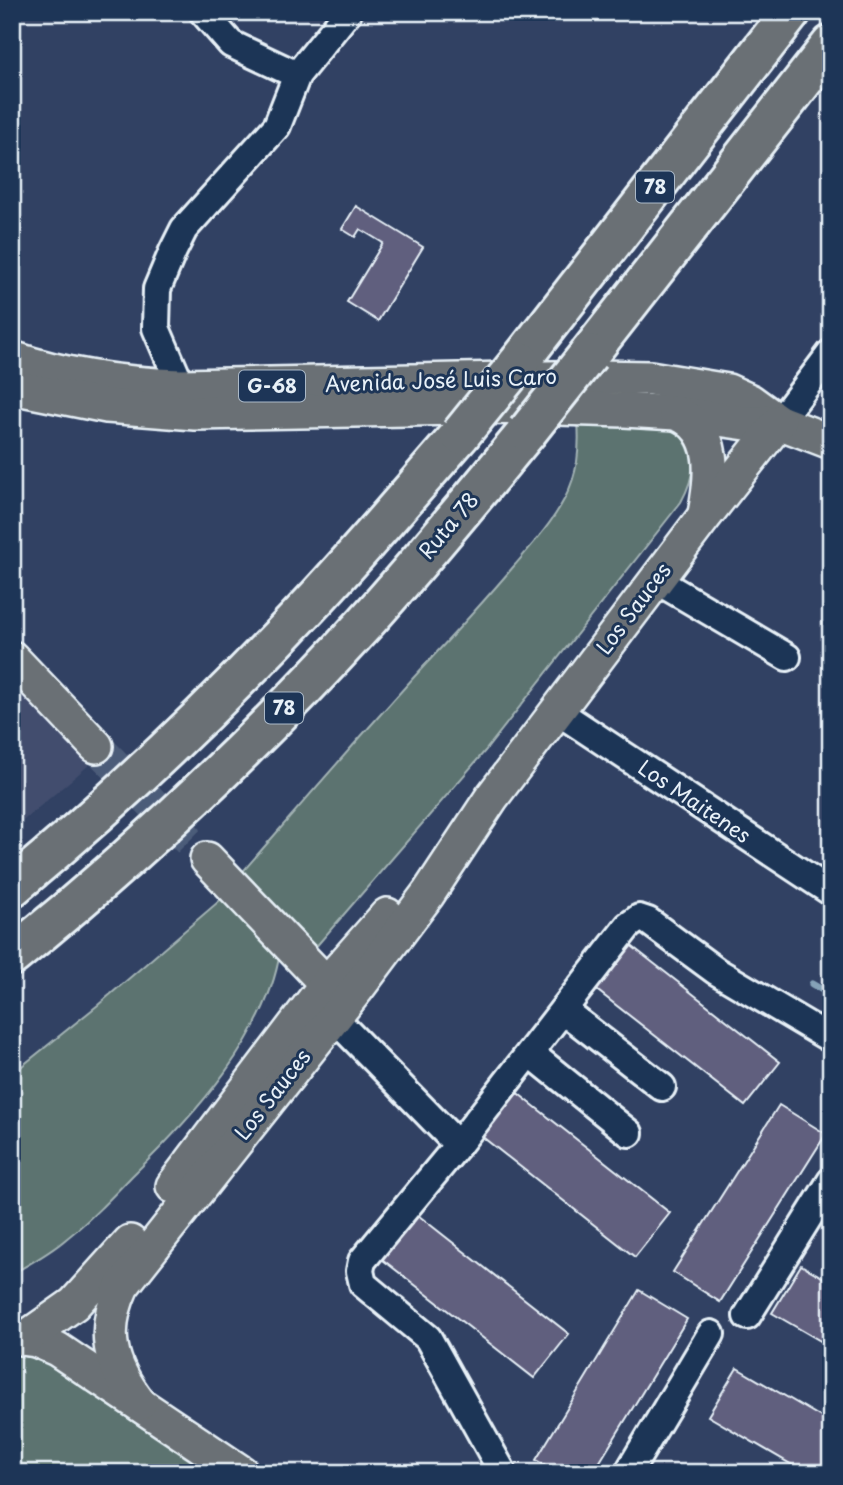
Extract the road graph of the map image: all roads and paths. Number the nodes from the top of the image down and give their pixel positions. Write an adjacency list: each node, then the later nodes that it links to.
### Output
1 (203, 12): 5 (street)
2 (348, 12): 5 (street)
3 (791, 12): 19 (highway, 78, bridge)
4 (831, 45): 24 (highway, Ruta 78 / 78, bridge)
5 (297, 75): 8 (street)
6 (831, 353): 11 (street)
7 (12, 358): 8 (main road, Avenida José Luis Caro / G-68)
8 (181, 386): 11 (main road, Avenida José Luis Caro / G-68)
9 (12, 387): 10 (main road, Avenida José Luis Caro / G-68)
10 (676, 413): 11 (main road, Avenida José Luis Caro / G-68); 13 (main road)
11 (779, 422): 12 (main road, Avenida José Luis Caro / G-68); 13 (main road, Los Sauces)
12 (831, 442)
13 (704, 517): 14 (main road, Los Sauces)
14 (656, 579): 15 (street); 17 (main road, Los Sauces)
15 (787, 657)
16 (12, 658): 18 (main road)
17 (557, 711): 23 (street, Los Maitenes); 25 (main road, Los Sauces)
18 (96, 746)
19 (55, 851): 21 (highway); 22 (highway, 78)
20 (206, 859): 25 (main road)
21 (12, 877)
22 (12, 887)
23 (831, 892)
24 (12, 956)
25 (342, 987): 27 (main road, Los Sauces); 36 (main road, Los Sauces)
26 (563, 1010): 28 (street); 29 (street); 30 (street)
27 (334, 1018): 32 (street); 37 (main road, Los Sauces)
28 (831, 1039)
29 (530, 1053): 31 (street); 32 (street)
30 (662, 1087)
31 (629, 1133)
32 (458, 1145): 39 (street)
33 (831, 1181): 34 (street)
34 (747, 1316)
35 (711, 1334): 40 (street)
36 (20, 1337): 37 (main road)
37 (139, 1403): 38 (main road)
38 (242, 1473)
39 (503, 1473)
40 (628, 1473)

